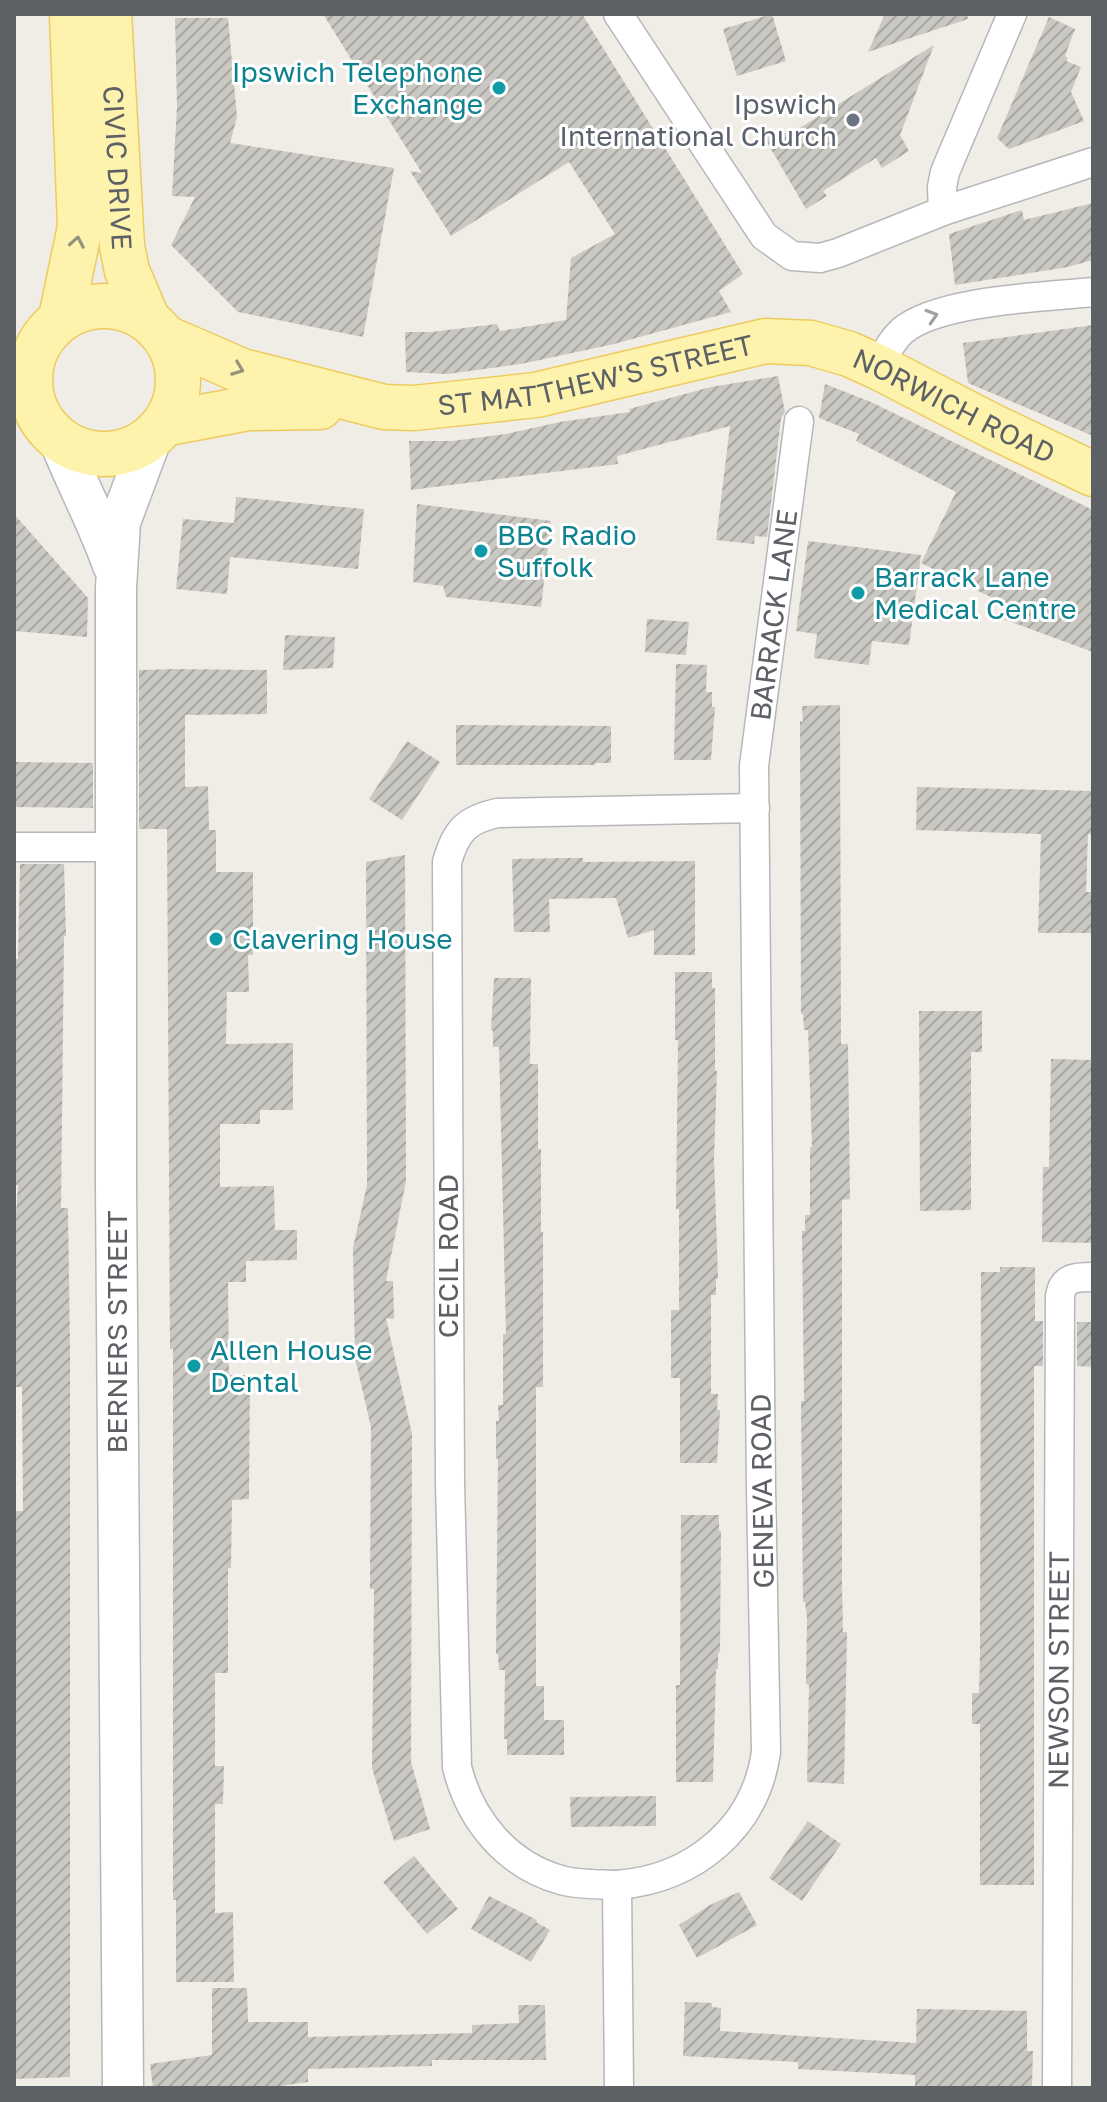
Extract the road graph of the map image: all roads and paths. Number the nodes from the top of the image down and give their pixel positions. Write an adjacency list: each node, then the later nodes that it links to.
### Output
1 (72, 14): 9 (main road, CIVIC DRIVE, one-way to 1)
2 (109, 14): 8 (main road, CIVIC DRIVE)
3 (618, 14): 6 (street)
4 (1012, 14): 6 (street)
5 (1093, 162): 6 (street)
6 (943, 211)
7 (1093, 292): 11 (street, one-way to 7)
8 (156, 328): 9 (main road); 12 (main road, ST MATTHEW'S STREET, one-way to 12); 15 (main road)
9 (39, 333): 14 (main road)
10 (811, 343): 11 (main road, NORWICH ROAD); 12 (main road, ST MATTHEW'S STREET)
11 (878, 367): 16 (main road, NORWICH ROAD)
12 (378, 406): 15 (main road, ST MATTHEW'S STREET)
13 (799, 421): 18 (street, BARRACK LANE)
14 (39, 426): 15 (main road); 17 (street, BERNERS STREET)
15 (157, 432): 17 (street, BERNERS STREET)
16 (1093, 474)
17 (118, 576): 20 (street, BERNERS STREET)
18 (755, 808): 22 (street, GENEVA ROAD); 22 (street, CECIL ROAD)
19 (14, 847): 20 (street)
20 (116, 847): 23 (street, BERNERS STREET)
21 (1093, 1277): 25 (street, NEWSON STREET)
22 (617, 1885): 24 (street)
23 (123, 2088)
24 (619, 2088)
25 (1057, 2088)

